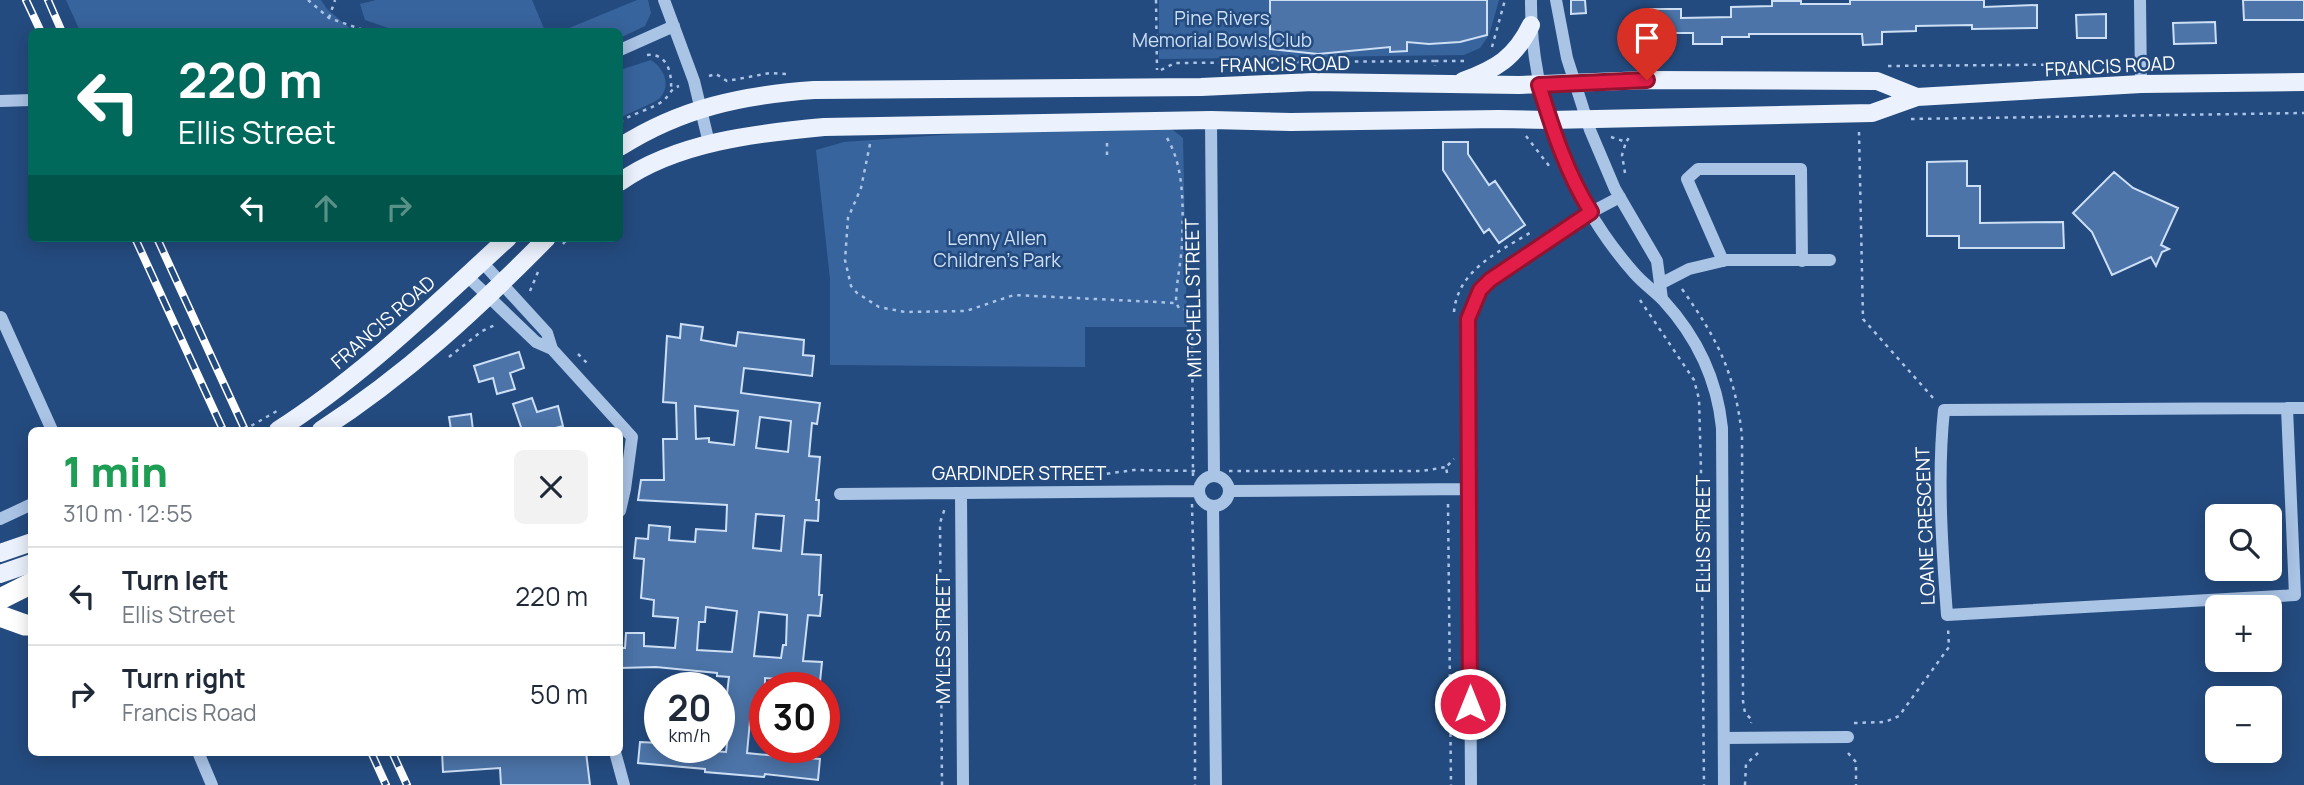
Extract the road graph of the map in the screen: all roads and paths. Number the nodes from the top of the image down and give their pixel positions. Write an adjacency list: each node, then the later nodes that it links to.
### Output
1 (309, 0): 9 (path)
2 (335, 0): 9 (path)
3 (664, 0): 11 (street)
4 (1156, 0): 20 (path)
5 (1504, 0): 14 (path)
6 (1531, 0): 10 (street, ELLIS STREET)
7 (1556, 0): 23 (street, ELLIS STREET)
8 (2140, 0): 18 (street)
9 (328, 18): 12 (path)
10 (1531, 25): 22 (main road); 25 (street, ELLIS STREET)
11 (674, 26): 13 (street); 30 (street)
12 (357, 28)
13 (623, 49)
14 (1490, 51)
15 (642, 57): 26 (path)
16 (1435, 61): 17 (path)
17 (1471, 61)
18 (2140, 64): 19 (path); 24 (street)
19 (1880, 66)
20 (1157, 71)
21 (2304, 82): 24 (main road, FRANCIS ROAD)
22 (1453, 84): 25 (main road, FRANCIS ROAD); 30 (main road, FRANCIS ROAD)
23 (1576, 84): 25 (main road, FRANCIS ROAD); 27 (main road, FRANCIS ROAD); 35 (street, ELLIS STREET)
24 (2141, 84): 27 (main road, FRANCIS ROAD)
25 (1539, 85): 34 (street, ELLIS STREET)
26 (671, 89)
27 (1917, 97): 35 (main road, FRANCIS ROAD)
28 (28, 100): 29 (street)
29 (0, 101)
30 (702, 108): 41 (street); 42 (main road, FRANCIS ROAD)
31 (2304, 113): 32 (path)
32 (1909, 119)
33 (1211, 120): 34 (main road, FRANCIS ROAD); 41 (main road, FRANCIS ROAD); 75 (street, MITCHELL STREET)
34 (1550, 120): 35 (main road, FRANCIS ROAD); 43 (street, ELLIS STREET)
35 (1588, 124): 38 (path); 47 (street, ELLIS STREET)
36 (1107, 130): 44 (path)
37 (1160, 130): 61 (path)
38 (1634, 132)
39 (1859, 132): 66 (path)
40 (871, 143): 61 (path)
41 (709, 144): 46 (main road, FRANCIS ROAD)
42 (623, 145)
43 (1558, 146): 45 (path); 48 (street, ELLIS STREET)
44 (1107, 155)
45 (1544, 159)
46 (623, 179)
47 (1620, 197): 48 (street); 57 (street, ELLIS STREET)
48 (1591, 212): 60 (street, ELLIS STREET); 77 (street)
49 (504, 242): 54 (main road, FRANCIS ROAD)
50 (543, 242): 56 (main road)
51 (1830, 260): 53 (street)
52 (1723, 261): 53 (street); 53 (street); 57 (street)
53 (1802, 261)
54 (482, 262): 55 (main road, FRANCIS ROAD); 56 (street)
55 (467, 275): 59 (street); 67 (main road, FRANCIS ROAD)
56 (503, 283): 59 (main road); 63 (street)
57 (1660, 284): 60 (street, ELLIS STREET)
58 (1638, 297): 109 (path)
59 (488, 298): 63 (street); 70 (main road)
60 (1662, 299): 98 (street, ELLIS STREET)
61 (1176, 303): 74 (path)
62 (1, 317): 68 (street)
63 (552, 349): 71 (street)
64 (2287, 408): 65 (street); 66 (street); 92 (street, LOANE CRESCENT)
65 (2304, 408)
66 (1944, 410): 92 (street, LOANE CRESCENT)
67 (280, 423): 69 (path, bridge)
68 (51, 427)
69 (259, 427)
70 (325, 427)
71 (623, 427)
72 (623, 427): 82 (street)
73 (1446, 467): 75 (path)
74 (1193, 471): 75 (path); 76 (path); 78 (path)
75 (1214, 473): 78 (street); 79 (street)
76 (1084, 477)
77 (1468, 489): 79 (street); 108 (street)
78 (1196, 491): 80 (street, GARDINDER STREET); 84 (street); 106 (path)
79 (1229, 491): 84 (street)
80 (955, 493): 81 (street, GARDINDER STREET); 104 (path); 105 (street, MYLES STREET)
81 (840, 494)
82 (623, 498)
83 (28, 506): 85 (street)
84 (1213, 506): 107 (street)
85 (0, 519)
86 (28, 543): 87 (main road)
87 (0, 553)
88 (28, 564): 89 (main road)
89 (0, 574)
90 (28, 585): 91 (highway)
91 (0, 599)
92 (1947, 615): 97 (path)
93 (0, 616): 94 (highway)
94 (28, 625)
95 (1752, 720): 96 (path)
96 (1757, 724)
97 (1847, 737): 98 (street); 112 (path)
98 (1724, 738): 110 (street, ELLIS STREET)
99 (1762, 751): 111 (path)
100 (200, 756): 102 (street)
101 (616, 756): 103 (street)
102 (212, 785)
103 (624, 785)
104 (942, 785)
105 (963, 785)
106 (1195, 785)
107 (1216, 785)
108 (1471, 785)
109 (1704, 785)
110 (1724, 785)
111 (1745, 785)
112 (1856, 785)

